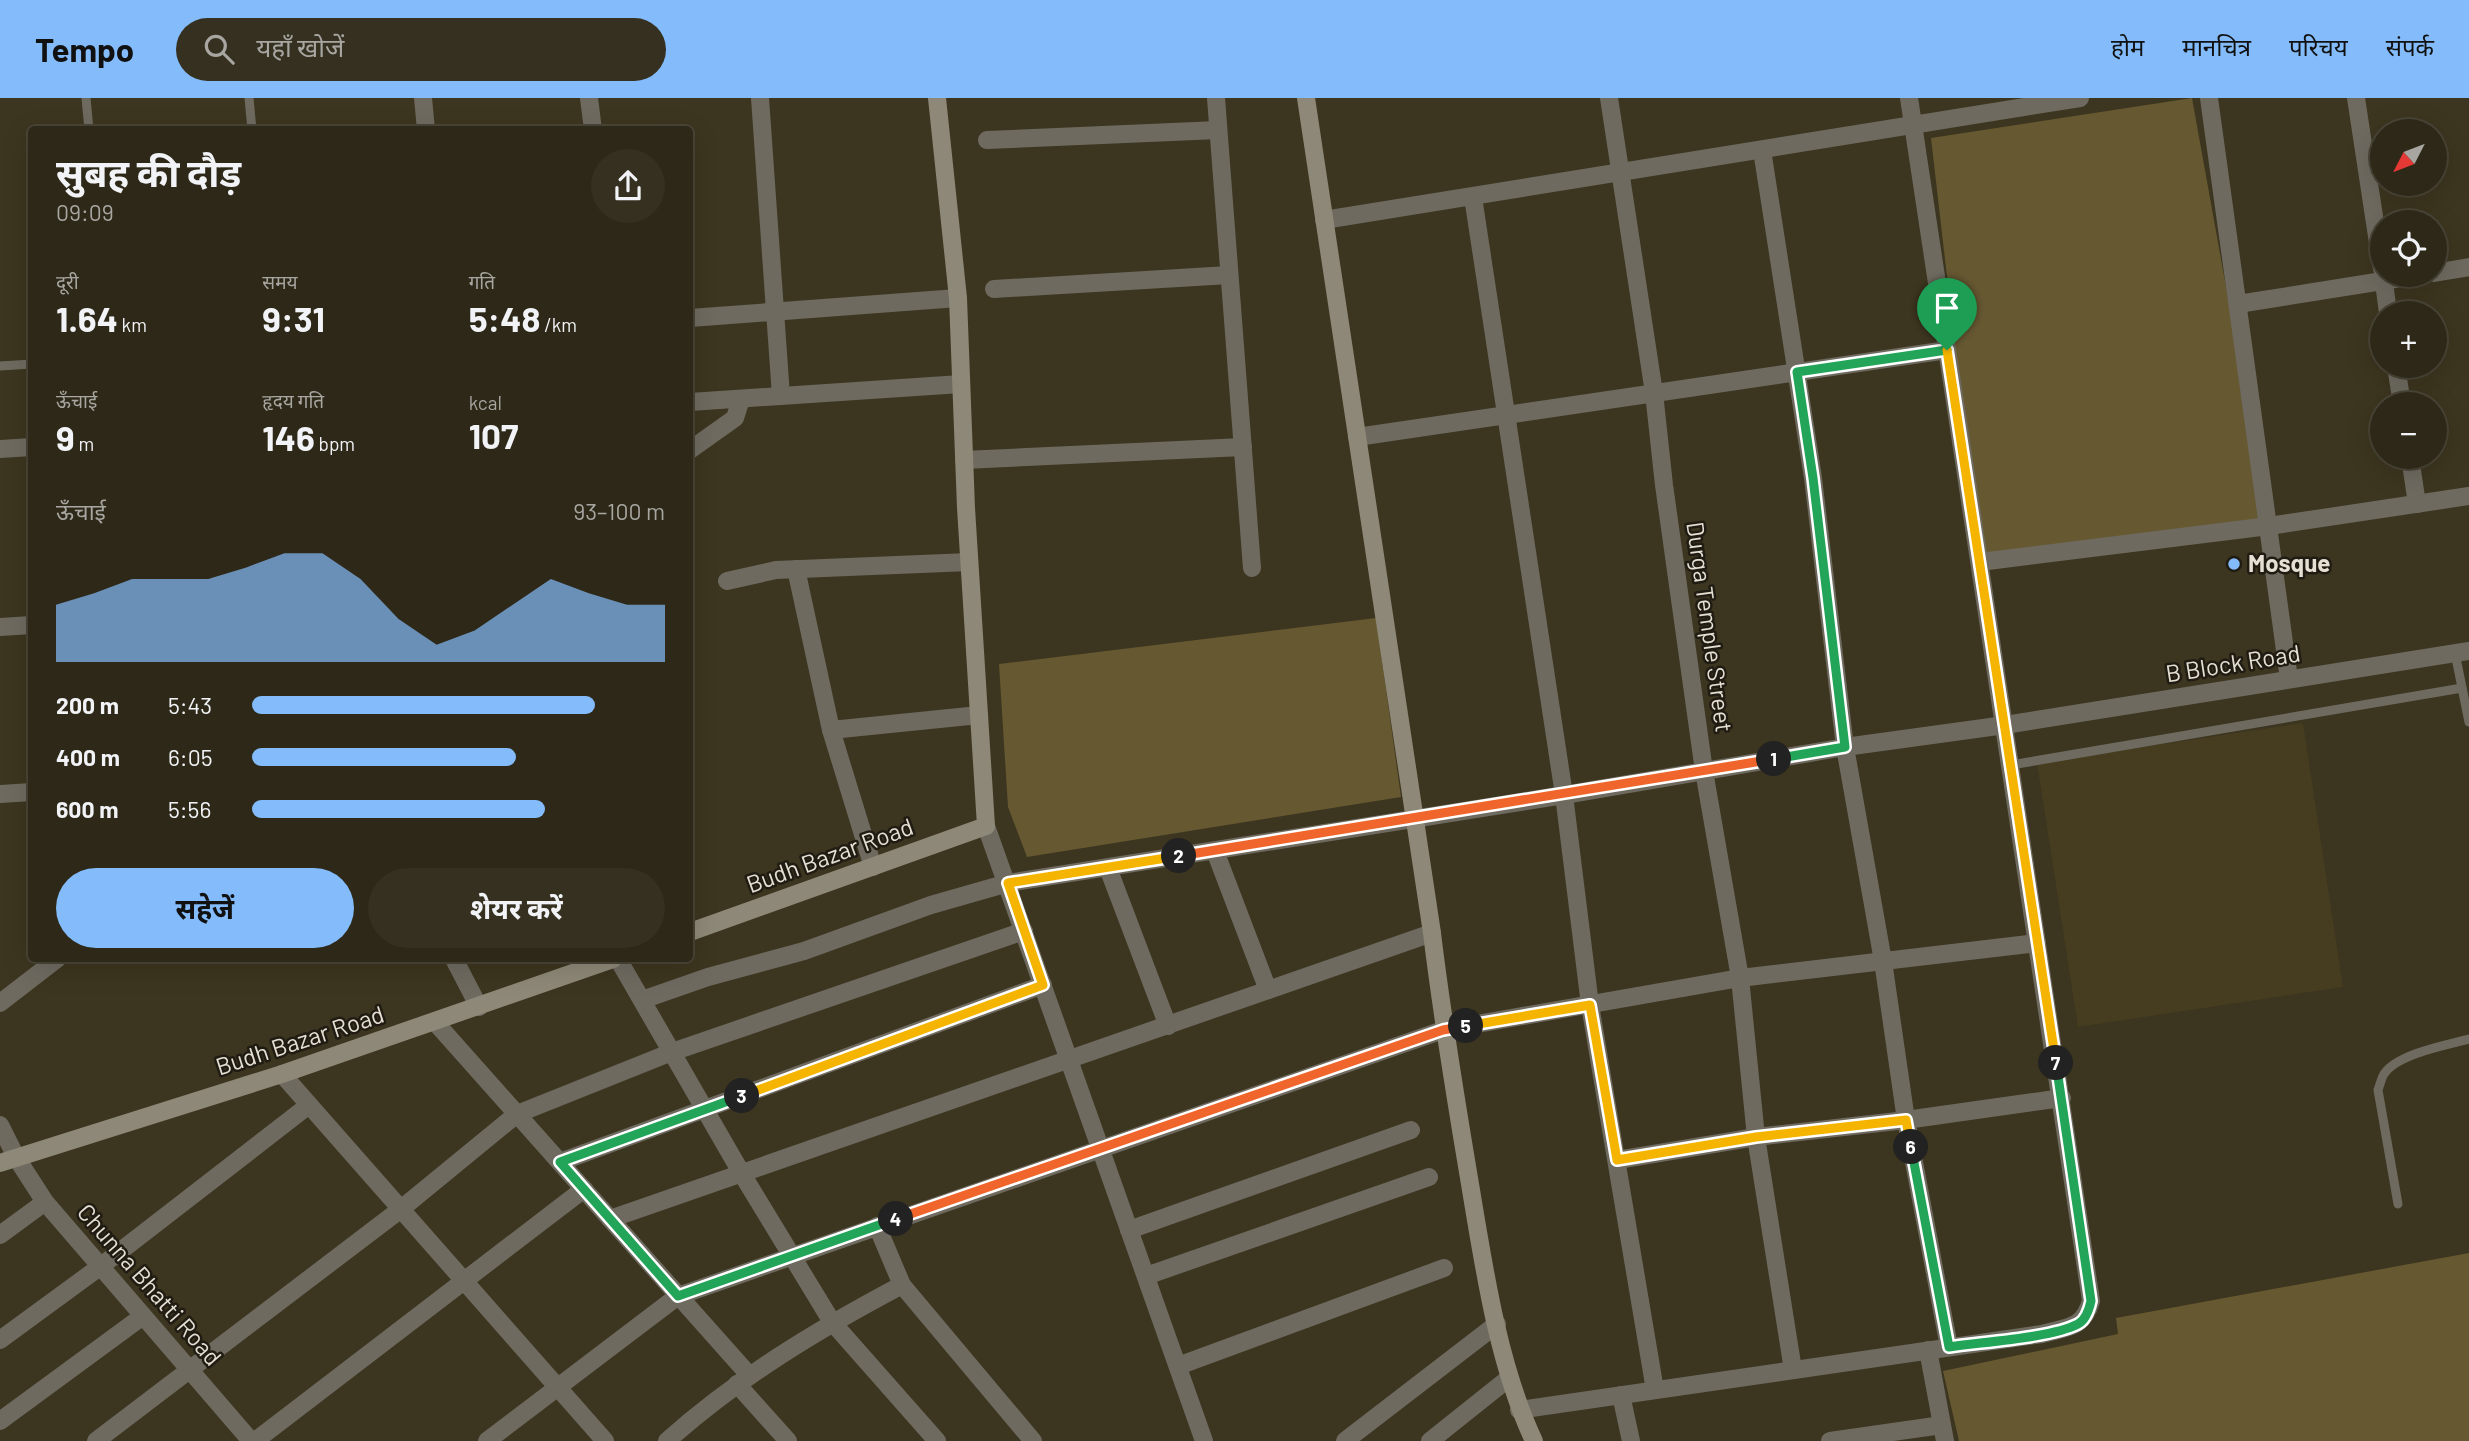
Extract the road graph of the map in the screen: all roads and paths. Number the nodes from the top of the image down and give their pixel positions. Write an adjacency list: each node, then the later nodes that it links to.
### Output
1 (86, 98): 14 (lane)
2 (249, 98): 15 (lane)
3 (423, 98): 16 (street)
4 (589, 98): 17 (street)
5 (760, 98): 33 (street)
6 (937, 98): 31 (street)
7 (1216, 98): 19 (street)
8 (1306, 98): 25 (street)
9 (1609, 98): 22 (street, Durga Temple Street)
10 (1909, 98): 18 (street)
11 (2080, 98): 18 (street)
12 (2209, 98): 32 (street)
13 (2356, 98): 24 (street)
14 (89, 126)
15 (252, 126)
16 (426, 126)
17 (592, 126)
18 (1913, 126): 21 (street); 35 (street)
19 (1218, 130): 20 (street); 28 (street)
20 (987, 140)
21 (1762, 150): 22 (street); 38 (street)
22 (1621, 173): 23 (street); 40 (street, Durga Temple Street)
23 (1473, 197): 25 (street); 44 (street)
24 (2373, 210)
25 (1324, 220): 45 (street)
26 (2469, 267): 27 (street)
27 (2447, 270)
28 (1229, 275): 30 (street); 47 (street)
29 (2370, 278): 32 (street)
30 (994, 289)
31 (958, 298): 33 (street); 39 (street)
32 (2238, 304): 54 (street)
33 (776, 312): 34 (street); 41 (street)
34 (693, 318)
35 (1947, 350): 38 (street); 56 (street)
36 (28, 363): 37 (lane)
37 (0, 366)
38 (1797, 372): 40 (street); 69 (street)
39 (961, 384): 41 (street); 50 (street)
40 (1654, 393): 44 (street); 71 (street, Durga Temple Street)
41 (781, 396): 42 (street)
42 (741, 399): 43 (street); 48 (street)
43 (693, 402)
44 (1506, 415): 45 (street); 74 (street)
45 (1357, 437): 75 (street)
46 (28, 447): 49 (street)
47 (1243, 447): 50 (street); 57 (street)
48 (693, 448)
49 (0, 449)
50 (964, 460): 55 (street)
51 (2412, 469): 53 (street)
52 (2469, 496): 53 (street)
53 (2417, 504): 54 (street)
54 (2269, 526): 56 (street); 63 (street)
55 (969, 562): 58 (street); 65 (street)
56 (1980, 562): 67 (street)
57 (1252, 568)
58 (796, 569): 59 (street); 68 (street)
59 (727, 581)
60 (28, 625): 61 (street)
61 (0, 627)
62 (2462, 652): 63 (street, B Block Road); 64 (lane)
63 (2289, 679): 67 (street, B Block Road)
64 (2462, 688): 66 (lane); 70 (lane)
65 (979, 715): 68 (street); 76 (street)
66 (2469, 722)
67 (2005, 725): 69 (street, B Block Road); 70 (street)
68 (831, 730): 78 (street)
69 (1845, 747): 71 (street, B Block Road); 85 (street)
70 (2011, 765): 84 (street)
71 (1704, 771): 74 (street, B Block Road); 90 (street, Durga Temple Street)
72 (28, 792): 73 (street)
73 (0, 794)
74 (1564, 795): 75 (street, B Block Road); 95 (street)
75 (1415, 819): 77 (street, B Block Road); 83 (street)
76 (986, 826): 78 (street, Budh Bazar Road); 80 (street)
77 (1215, 850): 79 (street, B Block Road); 92 (street)
78 (873, 867): 81 (street, Budh Bazar Road)
79 (1108, 868): 80 (street, B Block Road); 98 (street)
80 (1008, 883): 82 (street); 93 (street, B Block Road)
81 (693, 931)
82 (1024, 931): 91 (street); 101 (street)
83 (1432, 933): 92 (street); 99 (street)
84 (2037, 943): 85 (street); 104 (street)
85 (1883, 961): 90 (street); 108 (street)
86 (53, 962): 94 (street)
87 (456, 962): 96 (street)
88 (607, 962): 96 (street, Budh Bazar Road)
89 (618, 962): 93 (street)
90 (1740, 978): 95 (street); 111 (street, Durga Temple Street)
91 (1043, 985): 102 (street); 106 (street)
92 (1268, 990): 98 (street)
93 (642, 1000): 101 (street)
94 (0, 1003)
95 (1590, 1005): 99 (street); 114 (street)
96 (479, 1007): 97 (street, Budh Bazar Road)
97 (435, 1022): 103 (street, Budh Bazar Road); 107 (street)
98 (1168, 1026): 102 (street)
99 (1443, 1030): 112 (street); 135 (street)
100 (2469, 1039): 120 (lane)
101 (672, 1052): 106 (street); 107 (street)
102 (1070, 1061): 112 (street); 116 (street)
103 (282, 1074): 105 (street); 113 (street, Budh Bazar Road)
104 (2062, 1098): 108 (street); 137 (street)
105 (309, 1105): 121 (street); 127 (street)
106 (705, 1109): 115 (street); 116 (street)
107 (517, 1114): 115 (street); 121 (street)
108 (1906, 1120): 111 (street); 137 (street)
109 (0, 1125): 113 (street, Chunna Bhatti Road)
110 (1411, 1130): 124 (street)
111 (1756, 1137): 114 (street); 141 (street, Durga Temple Street)
112 (1100, 1147): 123 (street); 124 (street)
113 (8, 1160): 119 (street, Chunna Bhatti Road)
114 (1617, 1160): 145 (street)
115 (560, 1162): 118 (street)
116 (742, 1174): 122 (street); 126 (street)
117 (1429, 1177): 129 (street)
118 (584, 1189): 122 (street); 130 (street)
119 (45, 1202): 125 (street); 127 (street, Chunna Bhatti Road)
120 (2398, 1204)
121 (401, 1209): 130 (street); 140 (street)
122 (610, 1219): 132 (street)
123 (877, 1226): 126 (street); 131 (street)
124 (1129, 1230): 129 (street)
125 (0, 1235)
126 (793, 1257): 132 (street); 134 (street)
127 (101, 1266): 133 (street, Chunna Bhatti Road); 136 (street)
128 (1444, 1268): 139 (street)
129 (1146, 1276): 139 (street)
130 (464, 1281): 144 (street); 152 (street)
131 (902, 1285): 134 (street); 157 (street)
132 (678, 1296): 143 (street); 144 (street)
133 (144, 1316): 140 (street, Chunna Bhatti Road); 148 (street)
134 (832, 1322): 143 (street); 156 (street)
135 (1497, 1324): 142 (street); 159 (street)
136 (0, 1340)
137 (1949, 1347): 138 (street)
138 (1928, 1350): 141 (street); 149 (street)
139 (1178, 1367): 158 (street)
140 (190, 1370): 151 (street); 152 (street, Chunna Bhatti Road)
141 (1793, 1370): 145 (street)
142 (1509, 1378): 147 (street); 160 (street)
143 (743, 1380): 150 (street); 155 (street)
144 (558, 1387): 153 (street); 154 (street)
145 (1655, 1390): 146 (street)
146 (1621, 1395): 147 (street); 162 (street)
147 (1519, 1410): 161 (street)
148 (0, 1421)
149 (1943, 1433): 163 (street)
150 (679, 1437)
151 (96, 1441)
152 (253, 1441)
153 (487, 1441)
154 (605, 1441)
155 (788, 1441)
156 (937, 1441)
157 (1033, 1441)
158 (1204, 1441)
159 (1345, 1441)
160 (1430, 1441)
161 (1534, 1441)
162 (1631, 1441)
163 (1830, 1441)

